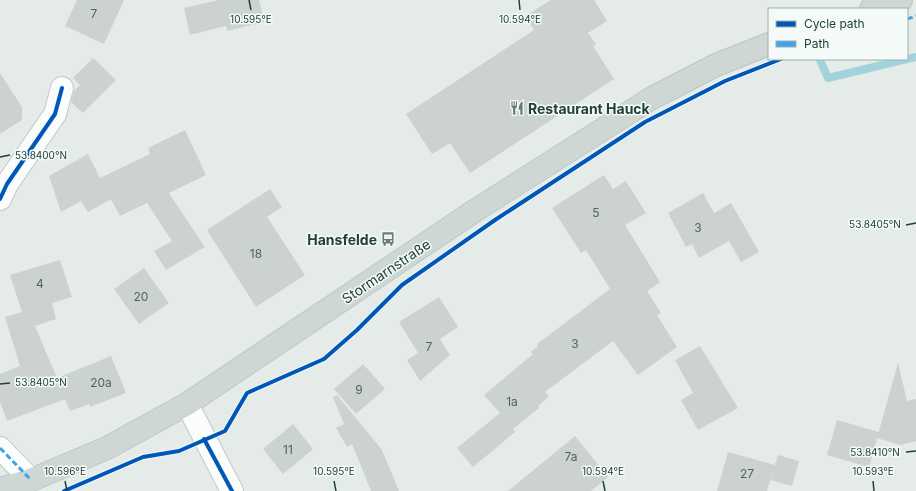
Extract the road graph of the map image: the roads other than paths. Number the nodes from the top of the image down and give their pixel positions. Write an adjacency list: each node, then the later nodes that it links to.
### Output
1 (901, 0): 2 (main road)
2 (874, 8)
3 (768, 44): 6 (main road, Stormarnstraße)
4 (62, 88): 5 (street)
5 (0, 199)
6 (187, 404): 8 (main road, Stormarnstraße); 10 (street)
7 (0, 448): 8 (street)
8 (31, 480): 9 (main road, Stormarnstraße)
9 (0, 489)
10 (232, 491)

